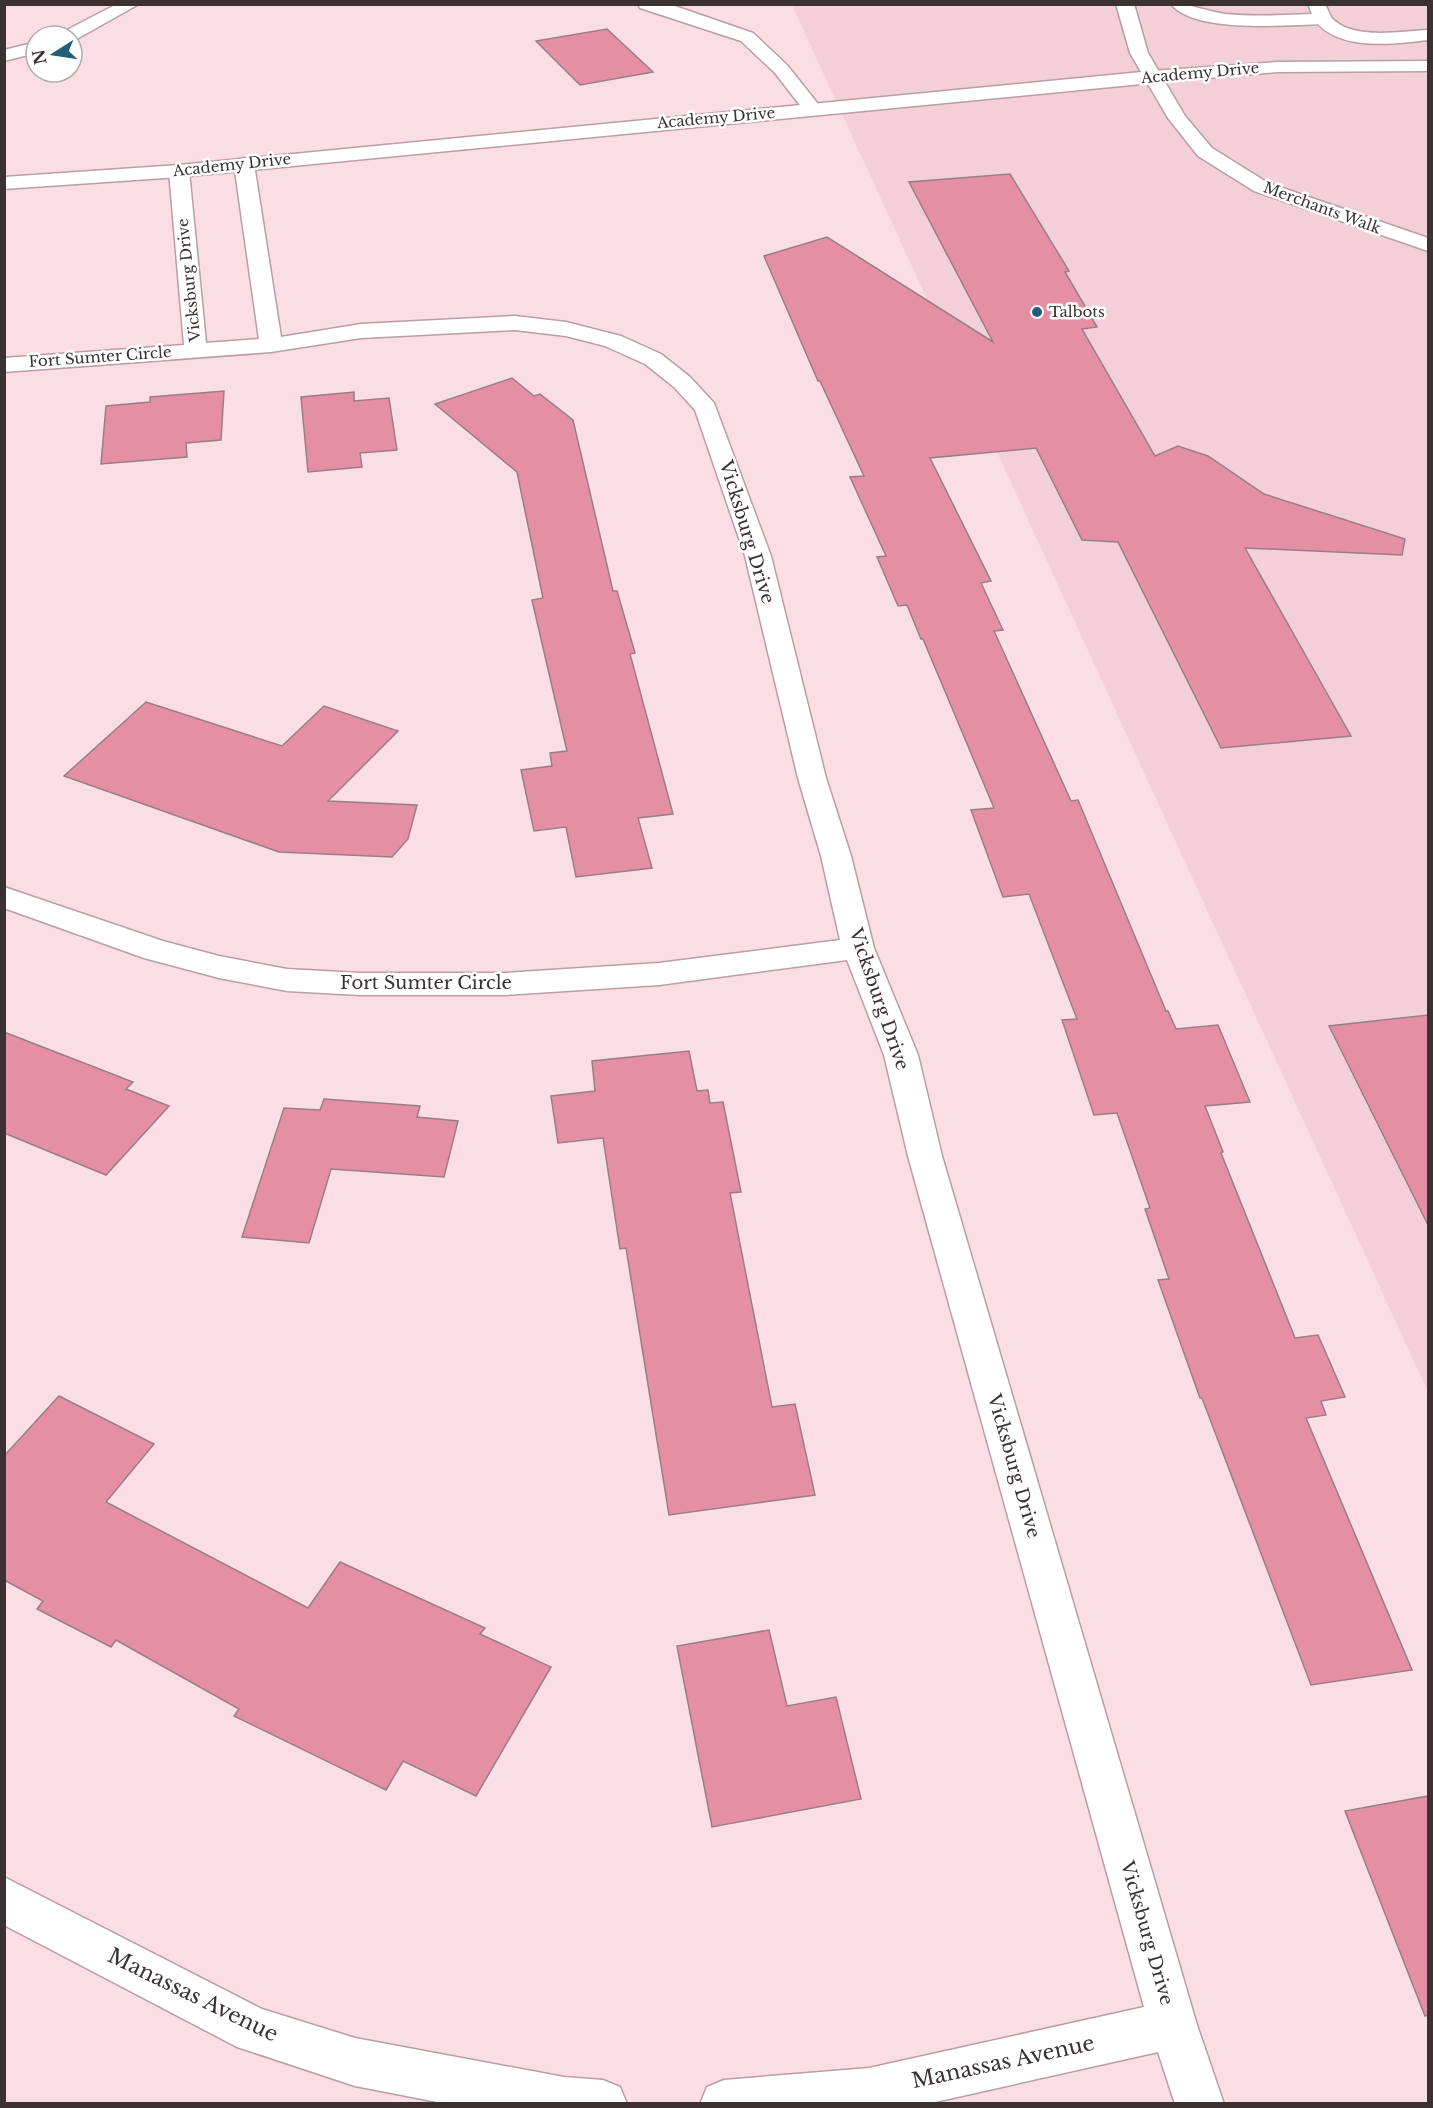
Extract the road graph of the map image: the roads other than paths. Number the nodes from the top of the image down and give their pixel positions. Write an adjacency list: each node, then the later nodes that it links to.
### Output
1 (131, 4): 6 (street)
2 (646, 4): 10 (street)
3 (1125, 4): 9 (street, Merchants Walk)
4 (1179, 4): 5 (street)
5 (1319, 12): 7 (street)
6 (84, 28)
7 (1428, 35)
8 (1428, 66): 9 (street, Academy Drive)
9 (1152, 77): 10 (street, Academy Drive); 14 (street, Merchants Walk)
10 (813, 109): 11 (street, Academy Drive)
11 (244, 164): 12 (street, Academy Drive); 15 (street)
12 (179, 171): 13 (street, Academy Drive); 16 (street, Vicksburg Drive)
13 (4, 183)
14 (1428, 245)
15 (270, 345): 16 (street, Vicksburg Drive); 19 (street, Vicksburg Drive)
16 (196, 351): 17 (street, Fort Sumter Circle)
17 (4, 365)
18 (4, 897): 19 (street, Fort Sumter Circle)
19 (858, 948): 21 (street, Vicksburg Drive)
20 (4, 1900): 22 (street, Manassas Avenue)
21 (1173, 2025): 23 (street, Manassas Avenue); 24 (street, Vicksburg Drive)
22 (603, 2103)
23 (724, 2103)
24 (1200, 2103)

